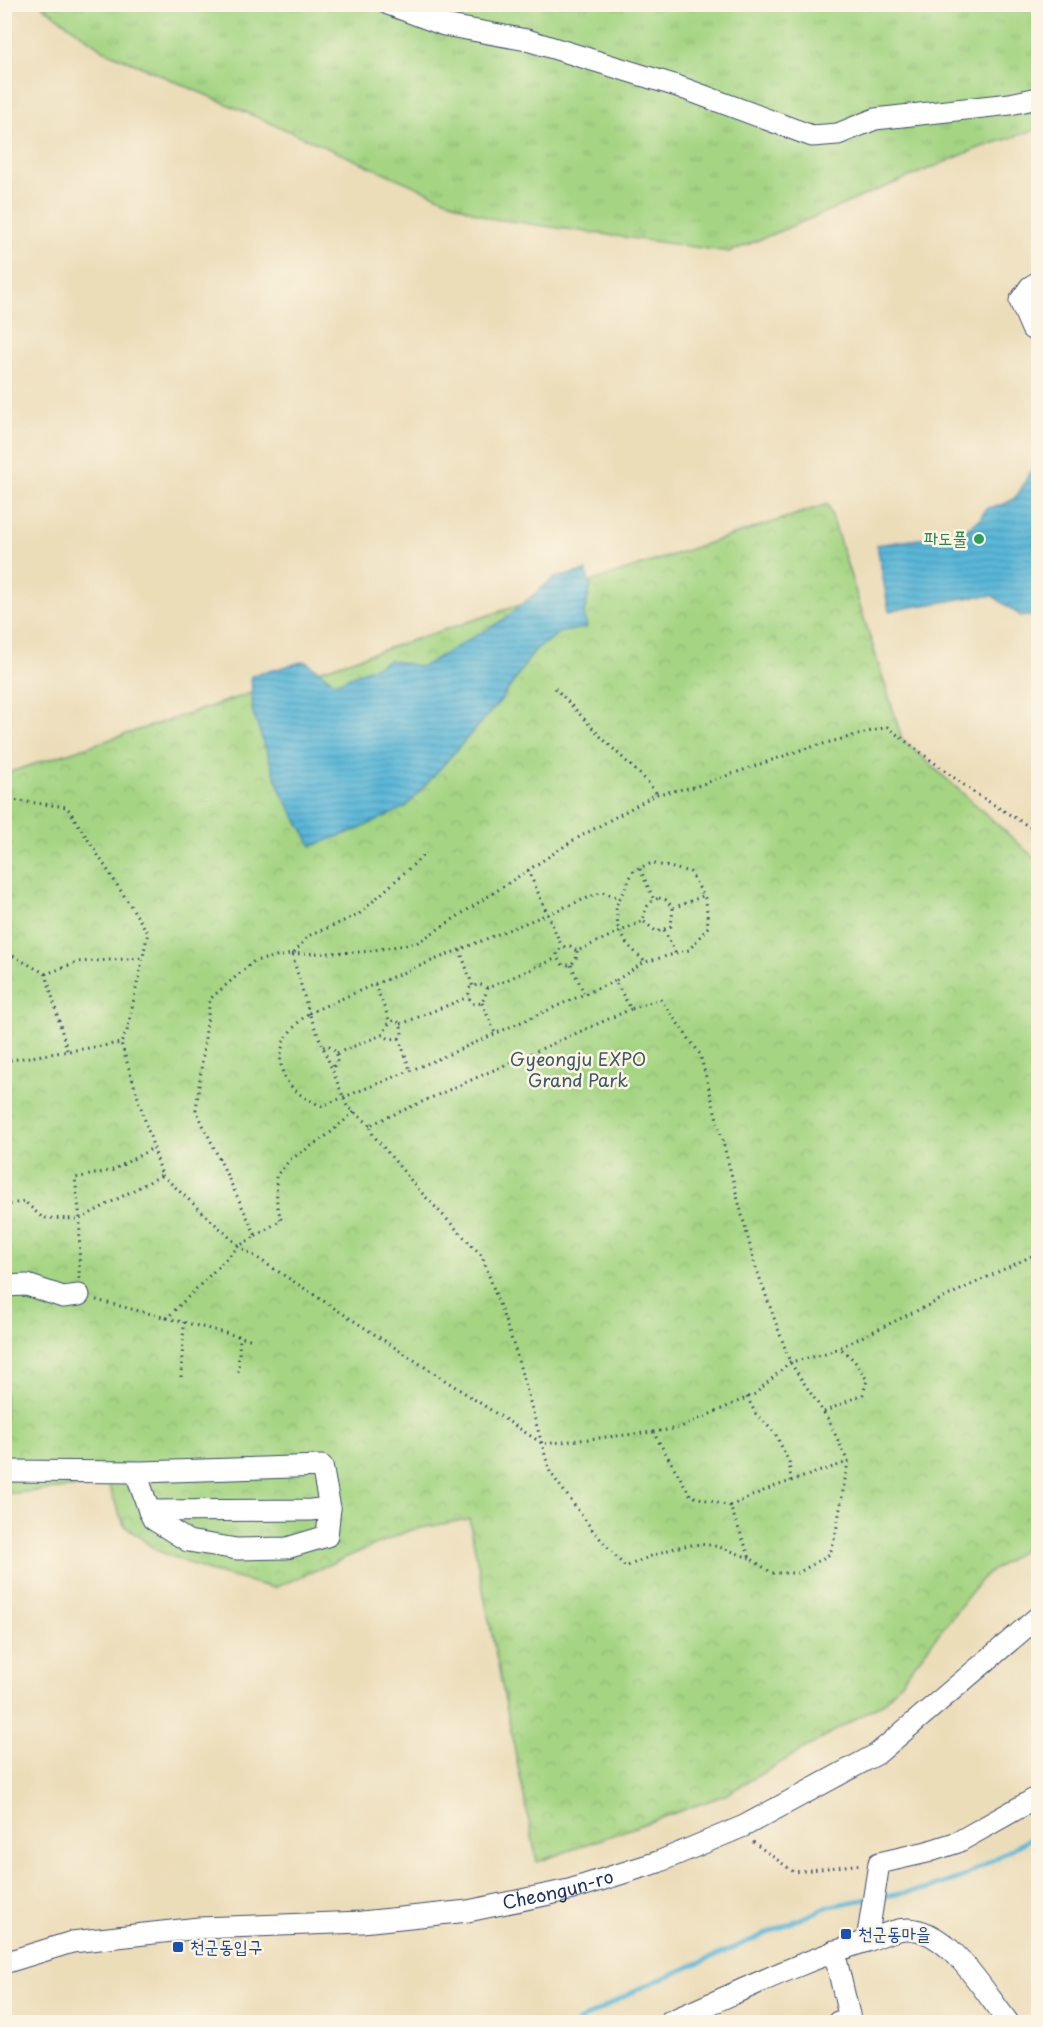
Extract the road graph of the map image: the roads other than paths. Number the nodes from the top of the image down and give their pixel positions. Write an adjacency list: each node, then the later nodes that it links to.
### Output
1 (387, 4): 2 (street)
2 (1038, 98)
3 (1038, 282): 4 (street)
4 (1038, 325)
5 (4, 1286): 6 (street)
6 (79, 1295)
7 (4, 1471): 8 (street)
8 (136, 1472): 9 (street); 10 (street)
9 (330, 1508): 10 (street); 10 (street)
10 (149, 1511)
11 (1038, 1617): 15 (street, Cheongun-ro)
12 (1038, 1797): 13 (street)
13 (867, 1941): 14 (street); 18 (street)
14 (834, 1951): 16 (street); 17 (street)
15 (4, 1962)
16 (669, 2022)
17 (838, 2022)
18 (1008, 2022)

